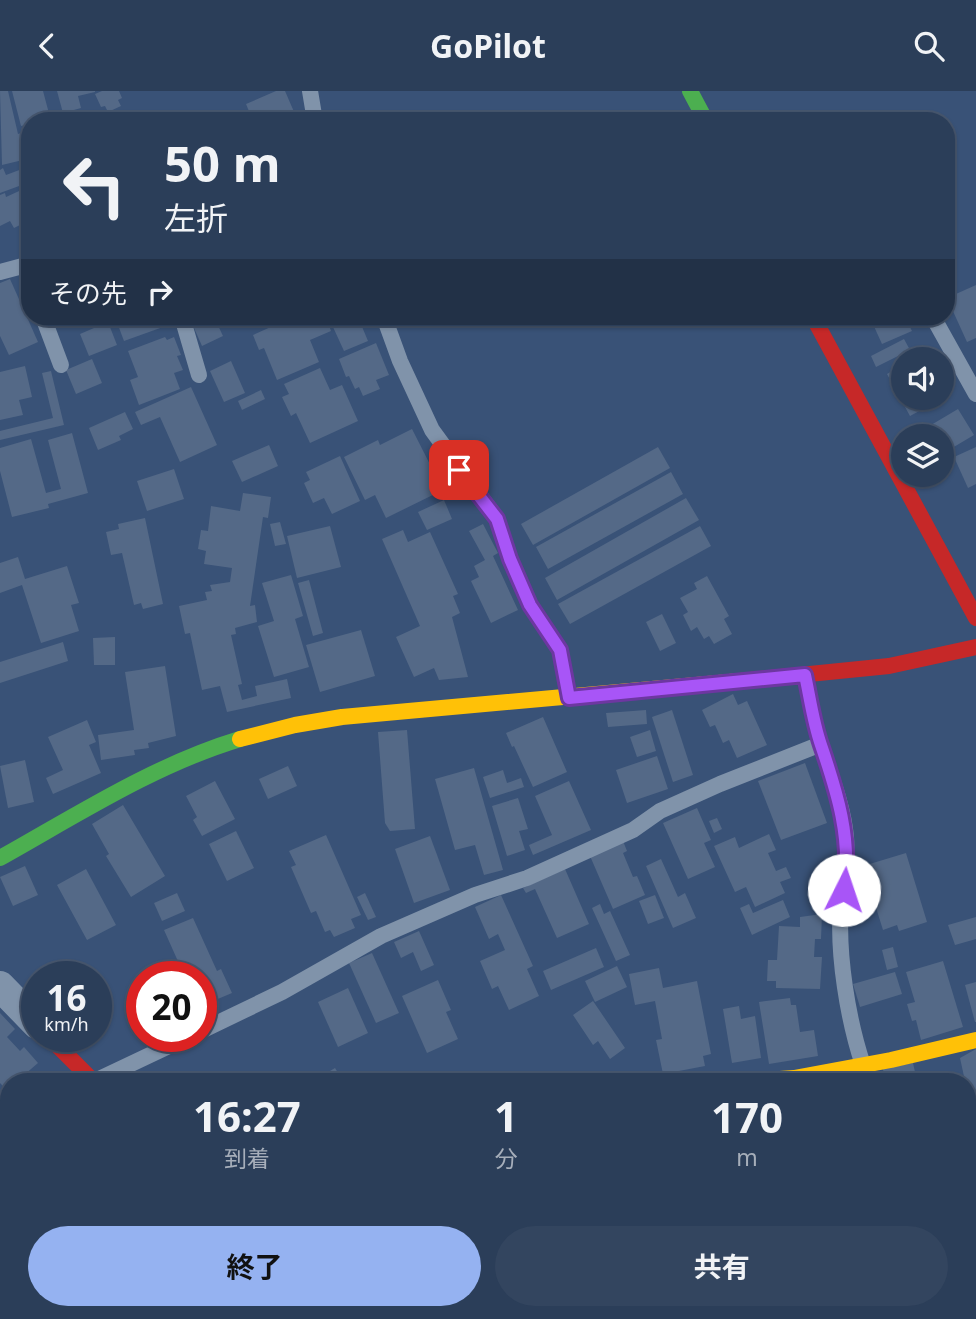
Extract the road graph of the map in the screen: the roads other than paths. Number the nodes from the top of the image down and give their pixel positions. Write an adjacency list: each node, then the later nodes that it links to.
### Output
1 (310, 91): 3 (lane)
2 (690, 91): 4 (street)
3 (313, 112)
4 (701, 112)
5 (21, 270): 6 (lane)
6 (0, 272)
7 (46, 326): 12 (lane)
8 (185, 326): 13 (lane)
9 (387, 326): 18 (lane)
10 (818, 326): 15 (street)
11 (938, 326): 14 (lane)
12 (61, 365)
13 (199, 375)
14 (976, 394)
15 (976, 618)
16 (976, 647): 17 (street)
17 (805, 675): 18 (street); 19 (lane)
18 (569, 698): 20 (street)
19 (821, 744): 23 (lane); 27 (lane)
20 (0, 858)
21 (0, 986): 22 (street)
22 (21, 1008)
23 (217, 1023)
24 (976, 1040): 27 (street)
25 (64, 1052): 28 (street)
26 (156, 1052): 29 (lane)
27 (863, 1065): 30 (street)
28 (86, 1073)
29 (111, 1073)
30 (813, 1073)

